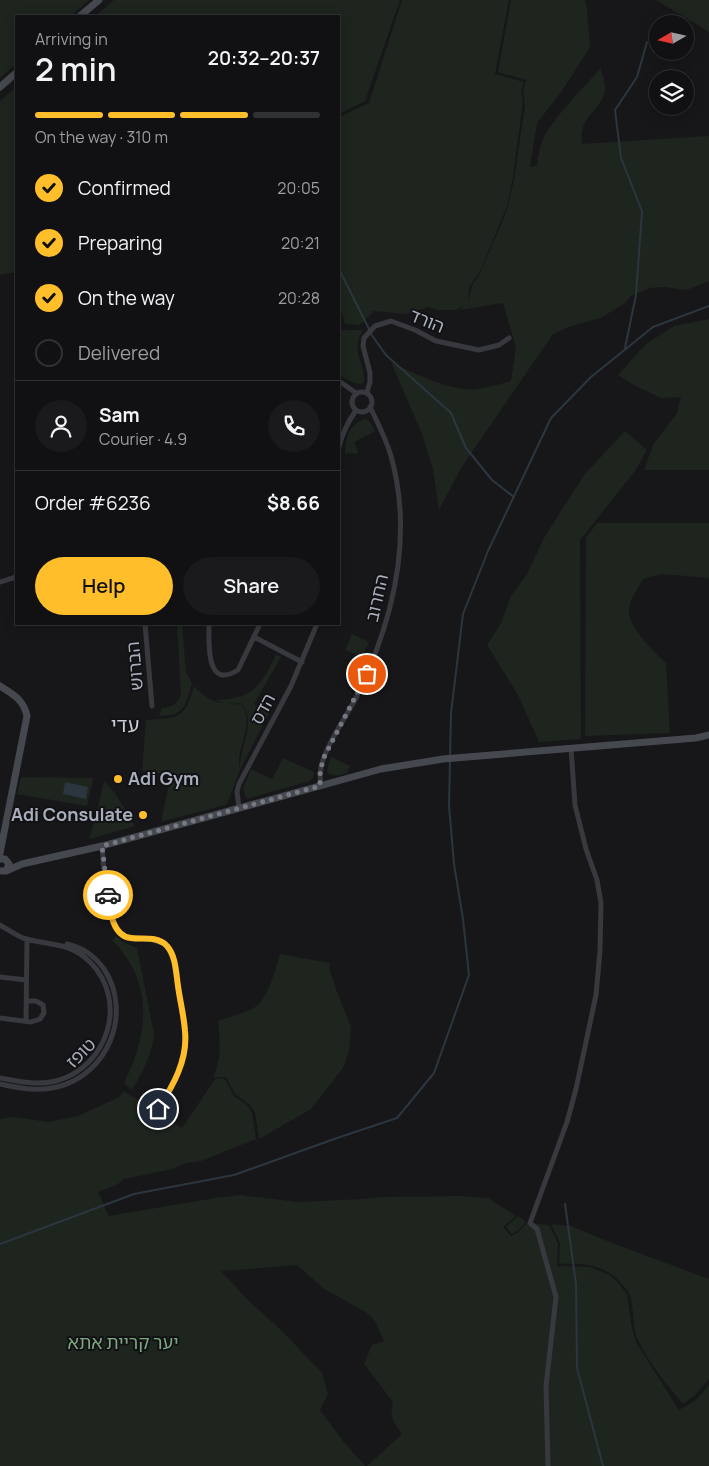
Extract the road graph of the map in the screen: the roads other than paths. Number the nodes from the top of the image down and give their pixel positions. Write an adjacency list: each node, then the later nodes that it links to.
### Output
1 (99, 0): 2 (street)
2 (81, 15)
3 (15, 74): 4 (street)
4 (0, 87)
5 (509, 338): 7 (street, הורד)
6 (340, 382): 8 (street)
7 (366, 392): 8 (street); 9 (street)
8 (356, 393): 10 (street)
9 (370, 407): 10 (street); 24 (street, החרוב)
10 (356, 410): 11 (street)
11 (340, 444)
12 (15, 577): 13 (street)
13 (0, 582)
14 (144, 625): 21 (street, הברוש)
15 (209, 625): 18 (street)
16 (260, 625): 18 (street)
17 (317, 625): 19 (street, הדס)
18 (254, 637): 19 (street)
19 (302, 662): 25 (street, הדס)
20 (0, 686): 27 (street)
21 (152, 706)
22 (709, 735): 23 (street)
23 (570, 748): 24 (street); 42 (street)
24 (320, 786): 25 (street)
25 (239, 808): 26 (street)
26 (102, 846): 29 (street); 41 (street)
27 (1, 850): 28 (street)
28 (4, 860): 29 (street); 30 (street)
29 (22, 864): 30 (street)
30 (2, 872)
31 (0, 925): 32 (street, טופז)
32 (27, 938): 33 (street, טופז); 35 (street)
33 (57, 943): 39 (street, טופז); 40 (street, טופז)
34 (0, 977): 35 (street)
35 (26, 980): 36 (street)
36 (26, 1001): 38 (street); 38 (street)
37 (0, 1018): 38 (street)
38 (26, 1021)
39 (0, 1078)
40 (0, 1084)
41 (158, 1109)
42 (548, 1466)

